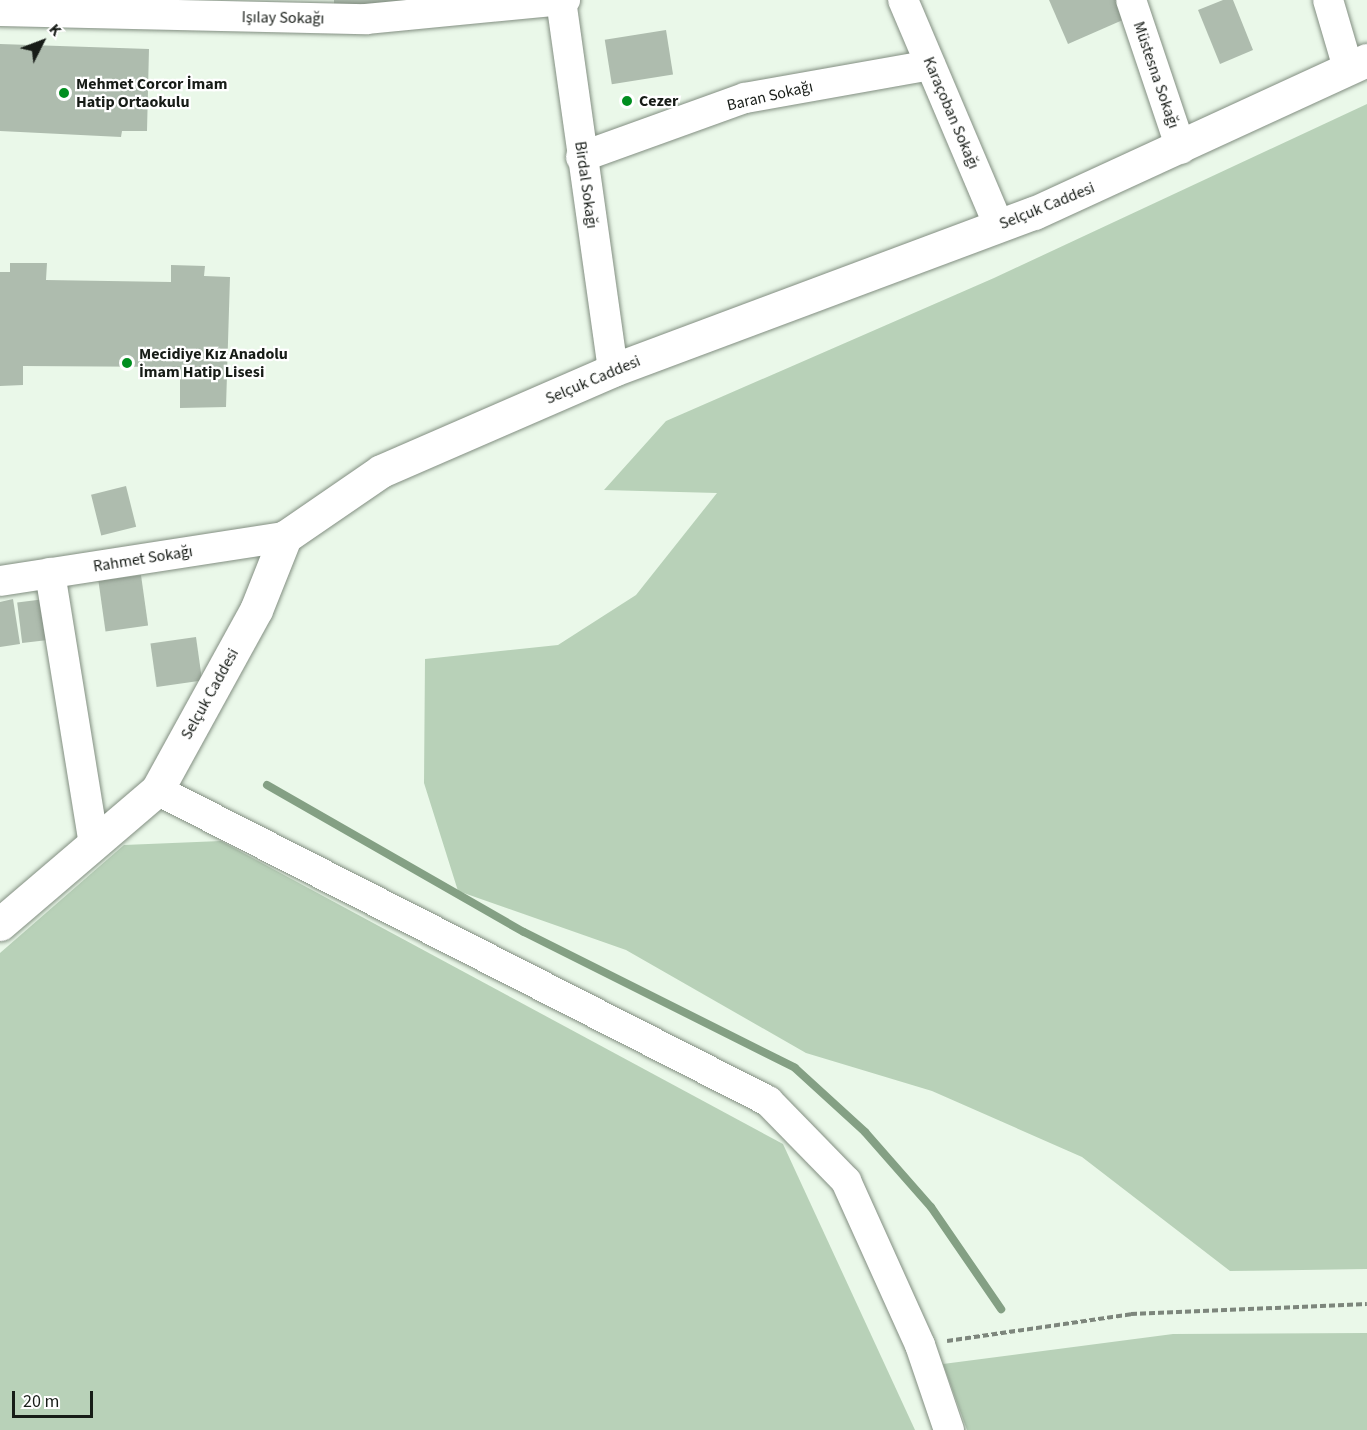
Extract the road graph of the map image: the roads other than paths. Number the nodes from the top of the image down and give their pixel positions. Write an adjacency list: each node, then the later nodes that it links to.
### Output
1 (563, 0): 6 (street, Işılay Sokağı); 11 (street, Birdal Sokağı)
2 (903, 0): 9 (street, Karaçoban Sokağı)
3 (1131, 0): 10 (street, Müstesna Sokağı)
4 (1328, 0): 8 (street)
5 (95, 6): 6 (street, Işılay Sokağı); 7 (street, Işılay Sokağı)
6 (249, 9)
7 (0, 11)
8 (1358, 64): 10 (street, Selçuk Caddesi)
9 (930, 65): 11 (street, Baran Sokağı); 12 (street, Karaçoban Sokağı)
10 (1181, 149): 12 (street, Selçuk Caddesi)
11 (581, 157): 13 (street, Birdal Sokağı)
12 (999, 226): 13 (street, Selçuk Caddesi)
13 (613, 370): 14 (street, Selçuk Caddesi)
14 (285, 537): 15 (street, Rahmet Sokağı); 17 (street, Selçuk Caddesi)
15 (50, 573): 16 (street, Rahmet Sokağı); 18 (street)
16 (0, 581)
17 (157, 790): 18 (street, Selçuk Caddesi); 20 (street)
18 (94, 844): 19 (street, Selçuk Caddesi)
19 (0, 924)
20 (949, 1430)

